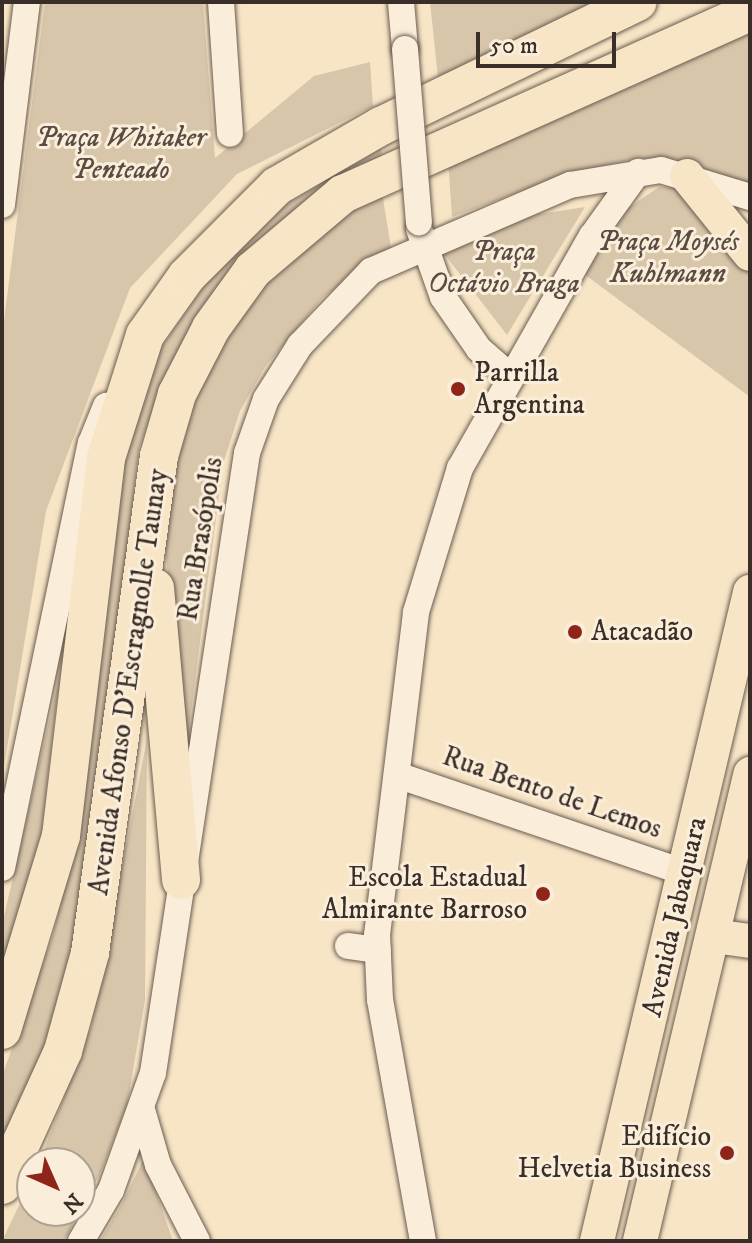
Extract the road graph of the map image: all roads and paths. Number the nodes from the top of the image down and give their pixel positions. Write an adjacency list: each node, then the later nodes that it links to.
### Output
1 (27, 2): 10 (street)
2 (221, 2): 6 (street)
3 (401, 2): 11 (street, bridge)
4 (638, 2): 13 (highway, Avenida Afonso D'Escragnolle Taunay)
5 (750, 12): 15 (highway, Avenida Afonso D'Escragnolle Taunay)
6 (230, 134)
7 (638, 172): 8 (street, Rua Brasópolis); 11 (street, Rua Brasópolis); 14 (street)
8 (687, 176): 9 (street, Rua Brasópolis); 12 (main road)
9 (750, 197)
10 (2, 205)
11 (420, 234): 14 (street); 21 (street, Rua Brasópolis)
12 (750, 254)
13 (133, 362): 19 (street); 27 (highway, Avenida Afonso D'Escragnolle Taunay)
14 (510, 376): 18 (street)
15 (149, 511): 21 (highway); 29 (highway, Avenida Afonso D'Escragnolle Taunay)
16 (750, 592): 20 (main road, Avenida Jabaquara)
17 (750, 774): 22 (main road, Avenida Jabaquara)
18 (397, 775): 20 (street, Rua Bento de Lemos); 26 (street)
19 (2, 868)
20 (686, 873): 22 (main road); 30 (main road, Avenida Jabaquara)
21 (181, 880): 28 (street, Rua Brasópolis)
22 (736, 896): 23 (main road, Avenida Jabaquara)
23 (714, 936): 24 (main road); 36 (main road, Avenida Jabaquara)
24 (750, 941)
25 (348, 946): 26 (street)
26 (378, 950): 33 (street)
27 (2, 1030)
28 (142, 1110): 31 (street, Rua Brasópolis); 32 (street)
29 (2, 1185)
30 (610, 1192): 34 (main road, Avenida Jabaquara); 35 (main road)
31 (81, 1241)
32 (197, 1241)
33 (423, 1241)
34 (597, 1241)
35 (618, 1241)
36 (640, 1241)

